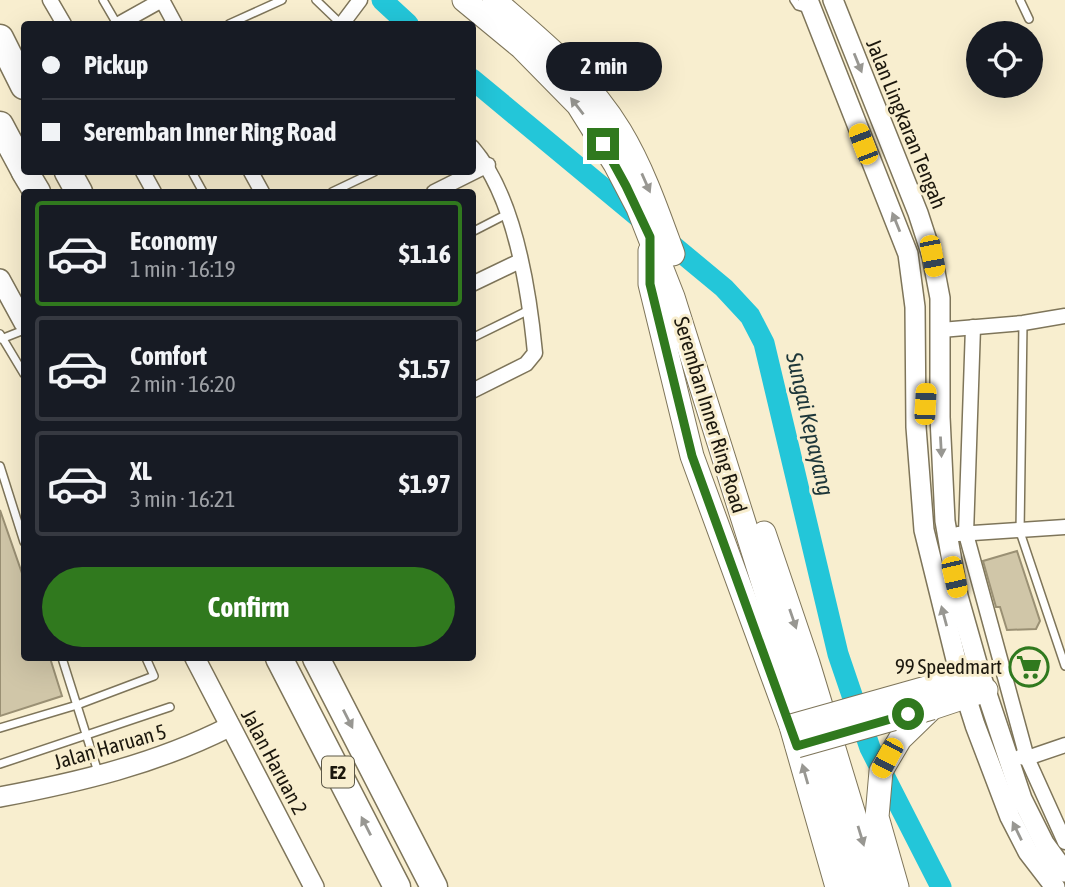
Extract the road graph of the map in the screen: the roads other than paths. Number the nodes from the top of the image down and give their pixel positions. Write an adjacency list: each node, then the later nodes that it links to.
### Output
1 (50, 0): 13 (street)
2 (103, 0): 14 (lane)
3 (162, 0): 15 (street); 16 (street)
4 (282, 0): 17 (lane)
5 (316, 0): 18 (lane)
6 (464, 0): 33 (main road, Seremban Inner Ring Road, one-way to 6)
7 (494, 0): 38 (main road, Seremban Inner Ring Road, one-way to 38)
8 (833, 0): 44 (street, Jalan Lingkaran Tengah, one-way to 44)
9 (1020, 0): 12 (lane)
10 (358, 3): 19 (street)
11 (805, 3): 34 (street, Jalan Lingkaran Tengah, one-way to 11)
12 (1029, 19)
13 (62, 21)
14 (116, 21)
15 (124, 21)
16 (173, 21)
17 (236, 21)
18 (338, 21)
19 (343, 21)
20 (0, 38): 21 (highway)
21 (21, 80)
22 (0, 125): 24 (highway)
23 (476, 152): 25 (street)
24 (21, 164)
25 (488, 165): 26 (street); 31 (street)
26 (476, 171)
27 (368, 175): 29 (lane)
28 (468, 175): 30 (street)
29 (338, 189)
30 (441, 189)
31 (507, 214): 32 (lane); 35 (street)
32 (476, 230)
33 (650, 237): 38 (main road, Seremban Inner Ring Road); 69 (main road)
34 (908, 254): 44 (street); 50 (street, Jalan Lingkaran Tengah)
35 (520, 261): 37 (street); 39 (street)
36 (0, 279): 41 (street)
37 (476, 282)
38 (680, 298): 82 (main road, Seremban Inner Ring Road); 83 (main road, Seremban Inner Ring Road, one-way to 83)
39 (531, 309): 46 (lane); 49 (street)
40 (1065, 316): 42 (street)
41 (21, 318)
42 (1023, 323): 43 (street); 54 (lane)
43 (974, 327): 44 (street); 55 (street)
44 (940, 330): 50 (street); 55 (street, Jalan Lingkaran Tengah, one-way to 55)
45 (21, 331): 47 (lane)
46 (476, 336)
47 (1, 337): 48 (lane)
48 (21, 368)
49 (476, 389)
50 (916, 427): 62 (street, Jalan Lingkaran Tengah, one-way to 50)
51 (0, 466): 53 (lane)
52 (1065, 527): 54 (street)
53 (21, 532)
54 (1020, 532): 55 (street); 61 (lane)
55 (956, 534): 62 (street, Jalan Lingkaran Tengah); 72 (street)
56 (63, 661): 64 (lane)
57 (147, 661): 64 (lane)
58 (196, 661): 66 (street, Jalan Haruan 2)
59 (281, 661): 79 (highway, E2, one-way to 59)
60 (318, 661): 80 (highway, E2, one-way to 80)
61 (1065, 666)
62 (973, 683): 63 (main road); 71 (street, Jalan Lingkaran Tengah); 85 (street, Jalan Lingkaran Tengah, one-way to 62)
63 (929, 698): 69 (main road, bridge); 84 (main road)
64 (77, 705): 67 (lane); 68 (lane)
65 (170, 707): 68 (lane)
66 (229, 727): 74 (street, Jalan Haruan 5); 78 (street, Jalan Haruan 2)
67 (0, 728)
68 (87, 736): 73 (lane); 74 (lane)
69 (794, 736): 81 (main road, one-way to 69)
70 (1065, 745): 72 (street)
71 (1005, 752): 72 (street); 77 (street, Jalan Lingkaran Tengah)
72 (1027, 758): 76 (street)
73 (0, 764)
74 (99, 776): 75 (street, Jalan Haruan 5)
75 (0, 797)
76 (1065, 842)
77 (1065, 872)
78 (314, 887)
79 (397, 887)
80 (434, 887)
81 (837, 887)
82 (855, 887)
83 (876, 887)
84 (897, 887)
85 (1055, 887)

